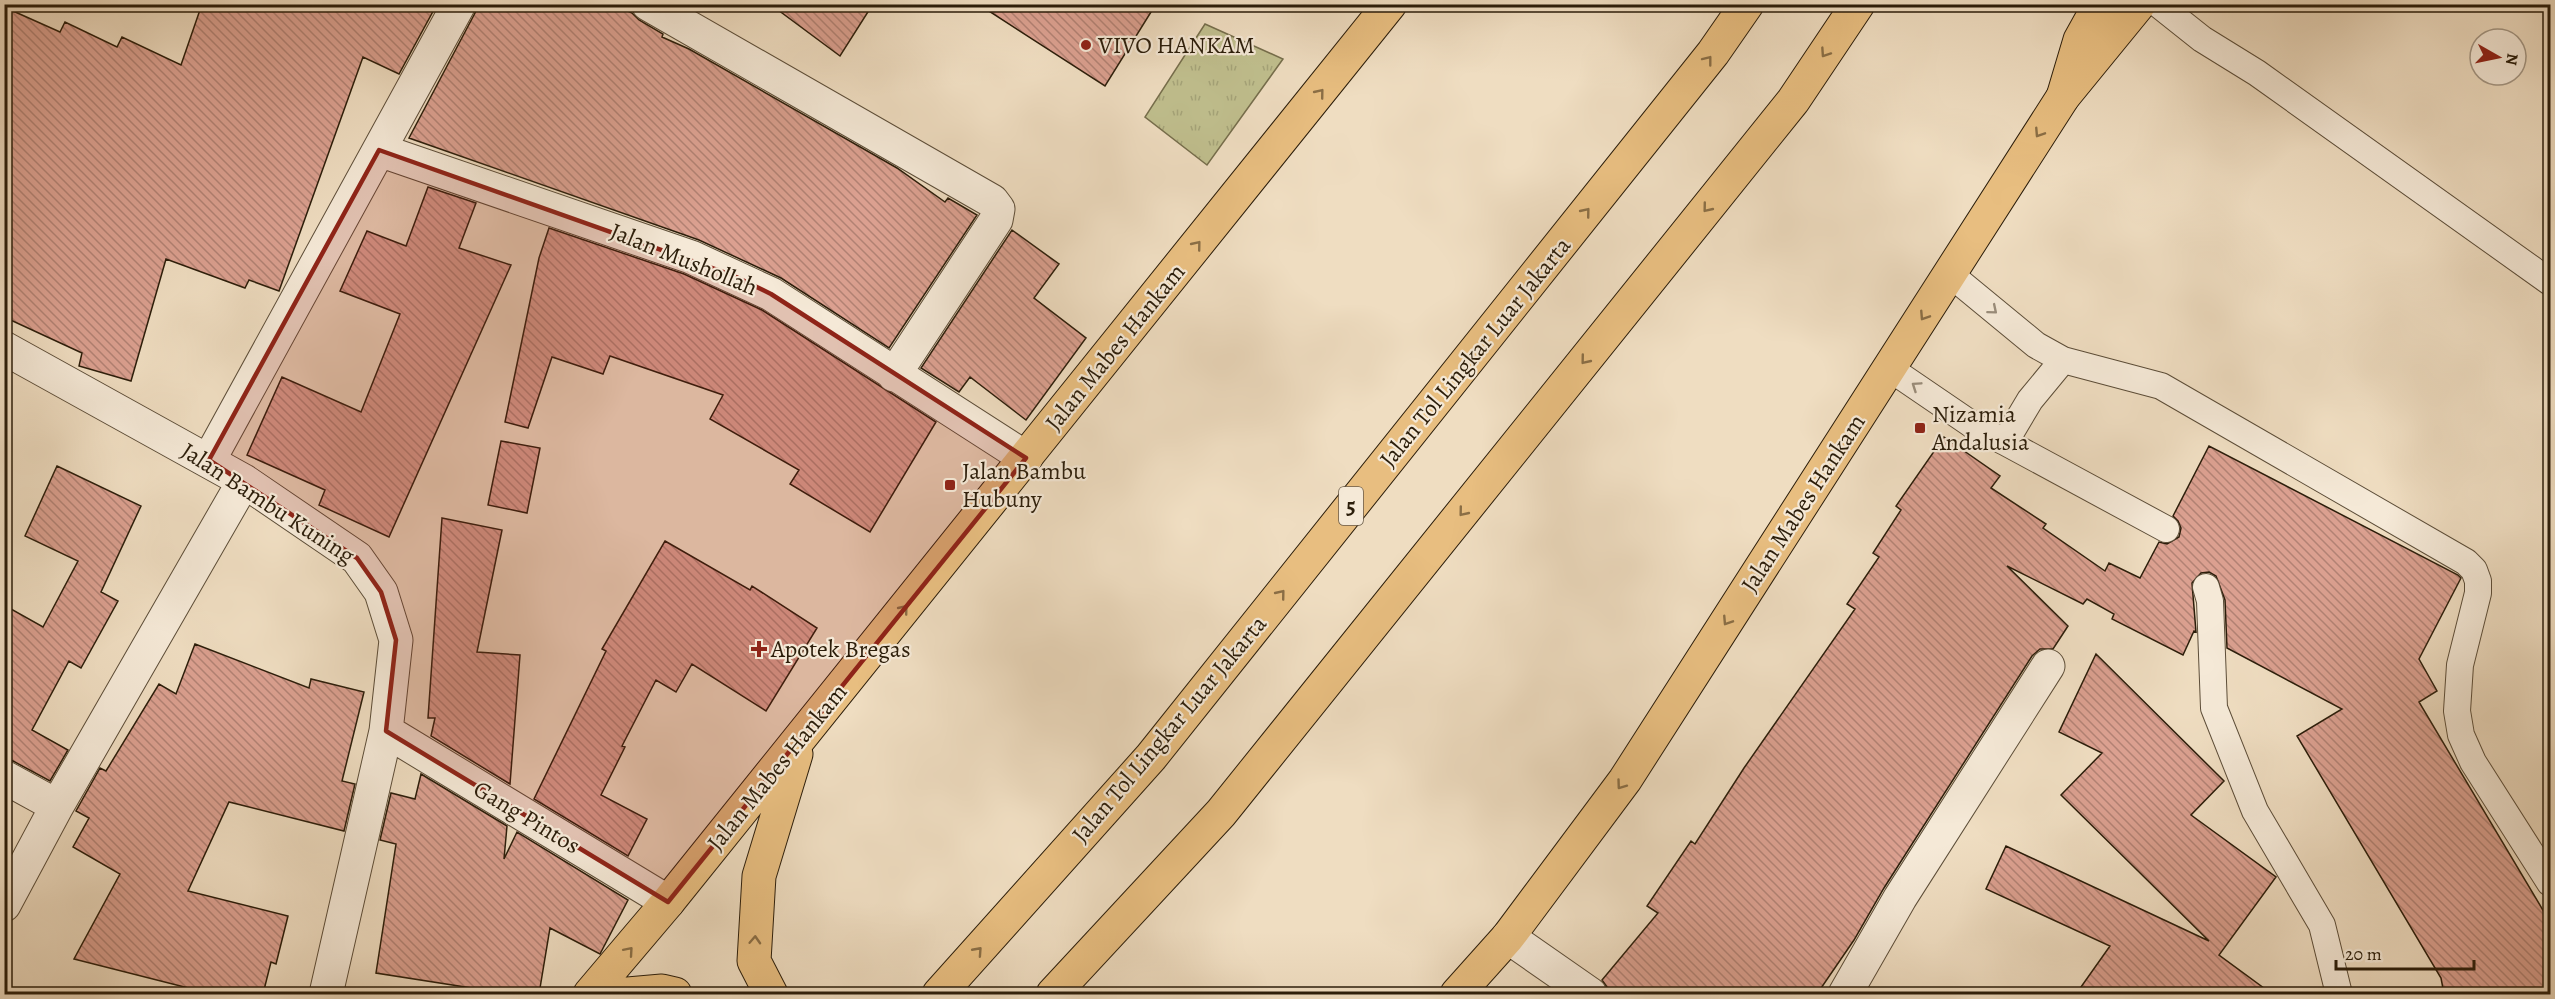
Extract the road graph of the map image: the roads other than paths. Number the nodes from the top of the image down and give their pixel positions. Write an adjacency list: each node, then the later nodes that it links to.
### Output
1 (459, 4): 10 (street)
2 (648, 4): 16 (street)
3 (1390, 4): 18 (main road, Jalan Mabes Hankam, one-way to 3)
4 (1747, 4): 37 (main road, Jalan Tol Lingkar Luar Jakarta / 5, one-way to 4)
5 (1858, 4): 38 (main road, one-way to 38)
6 (2100, 4): 9 (main road)
7 (2139, 4): 9 (main road, Jalan Mabes Hankam)
8 (2158, 4): 12 (lane)
9 (2063, 97): 11 (main road, Jalan Mabes Hankam, one-way to 11)
10 (379, 150): 16 (street, Jalan Mushollah); 19 (street)
11 (1951, 275): 14 (lane, one-way to 14); 15 (main road, Jalan Mabes Hankam, one-way to 15)
12 (2550, 282)
13 (4, 348): 19 (street, Jalan Bambu Kuning)
14 (2063, 360): 17 (lane); 28 (lane)
15 (1889, 368): 17 (lane, one-way to 15); 31 (main road, Jalan Mabes Hankam, one-way to 31)
16 (894, 375): 18 (street, Jalan Mushollah)
17 (2005, 442): 21 (lane)
18 (1026, 458): 25 (main road, Jalan Mabes Hankam, one-way to 18)
19 (209, 460): 20 (street, Jalan Bambu Kuning)
20 (244, 481): 24 (street, Jalan Bambu Kuning); 27 (street)
21 (2166, 529)
22 (2206, 587): 42 (lane)
23 (2048, 666): 41 (street)
24 (386, 731): 29 (street, Gang Pintos); 32 (street, Jalan Bambu Kuning)
25 (802, 737): 29 (main road, Jalan Mabes Hankam); 36 (main road, one-way to 25)
26 (4, 777): 27 (street)
27 (57, 806): 30 (street)
28 (2550, 883)
29 (668, 902): 33 (main road, Jalan Mabes Hankam, one-way to 29)
30 (4, 905)
31 (1508, 937): 39 (main road, Jalan Mabes Hankam); 40 (street)
32 (326, 994)
33 (590, 994)
34 (628, 994): 35 (main road)
35 (675, 994)
36 (771, 994)
37 (939, 994)
38 (1053, 994)
39 (1457, 994)
40 (1590, 994)
41 (1845, 994)
42 (2339, 994)

